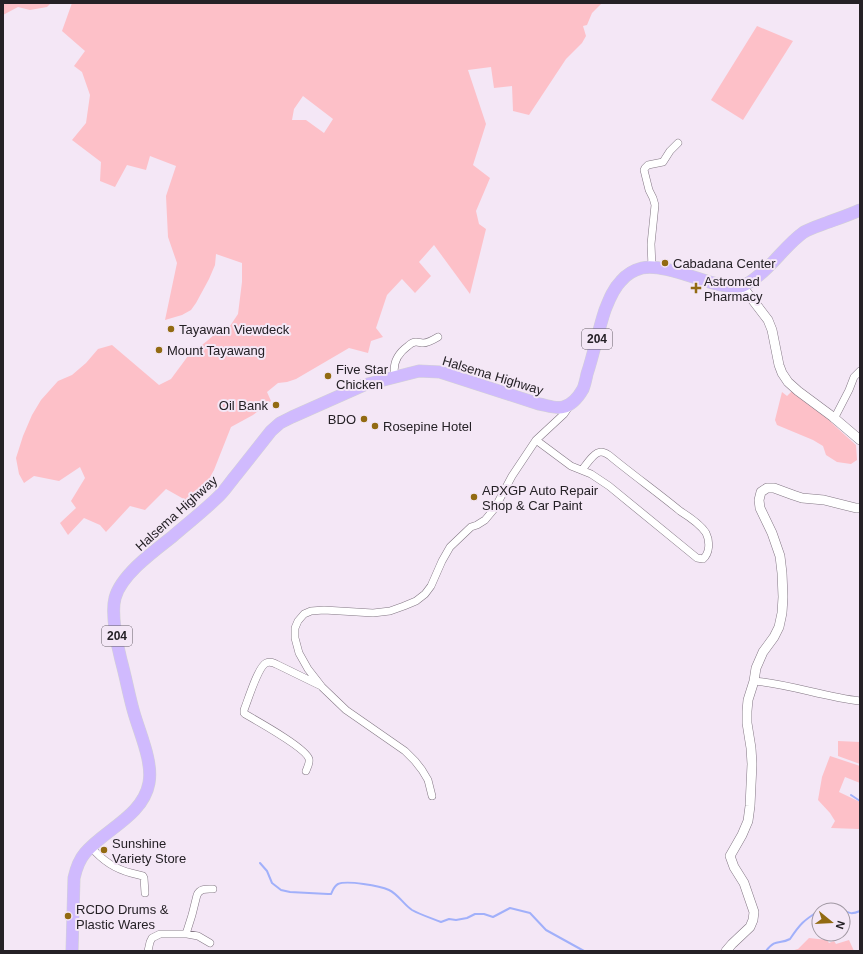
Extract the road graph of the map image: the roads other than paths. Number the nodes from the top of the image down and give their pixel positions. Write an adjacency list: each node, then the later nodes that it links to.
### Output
1 (678, 143): 3 (street)
2 (860, 210): 4 (highway)
3 (652, 267): 4 (highway, 204); 8 (highway, 204)
4 (742, 286): 9 (street)
5 (438, 337): 7 (street)
6 (860, 371): 9 (street)
7 (395, 377): 8 (highway, Halsema Highway / 204); 21 (highway, Halsema Highway / 204)
8 (571, 403): 10 (street)
9 (834, 419): 11 (street)
10 (536, 440): 12 (street); 14 (street)
11 (860, 440)
12 (582, 470): 12 (street)
13 (860, 508): 16 (street)
14 (308, 669): 15 (street); 17 (street)
15 (310, 680): 17 (street); 19 (street)
16 (754, 681): 18 (street); 28 (street)
17 (322, 687): 20 (street)
18 (860, 701)
19 (306, 771)
20 (432, 796)
21 (90, 848): 23 (street); 26 (highway, Halsema Highway / 204)
22 (213, 889): 24 (street)
23 (145, 893)
24 (186, 934): 25 (street); 27 (street)
25 (210, 943)
26 (72, 951)
27 (148, 951)
28 (726, 951)

